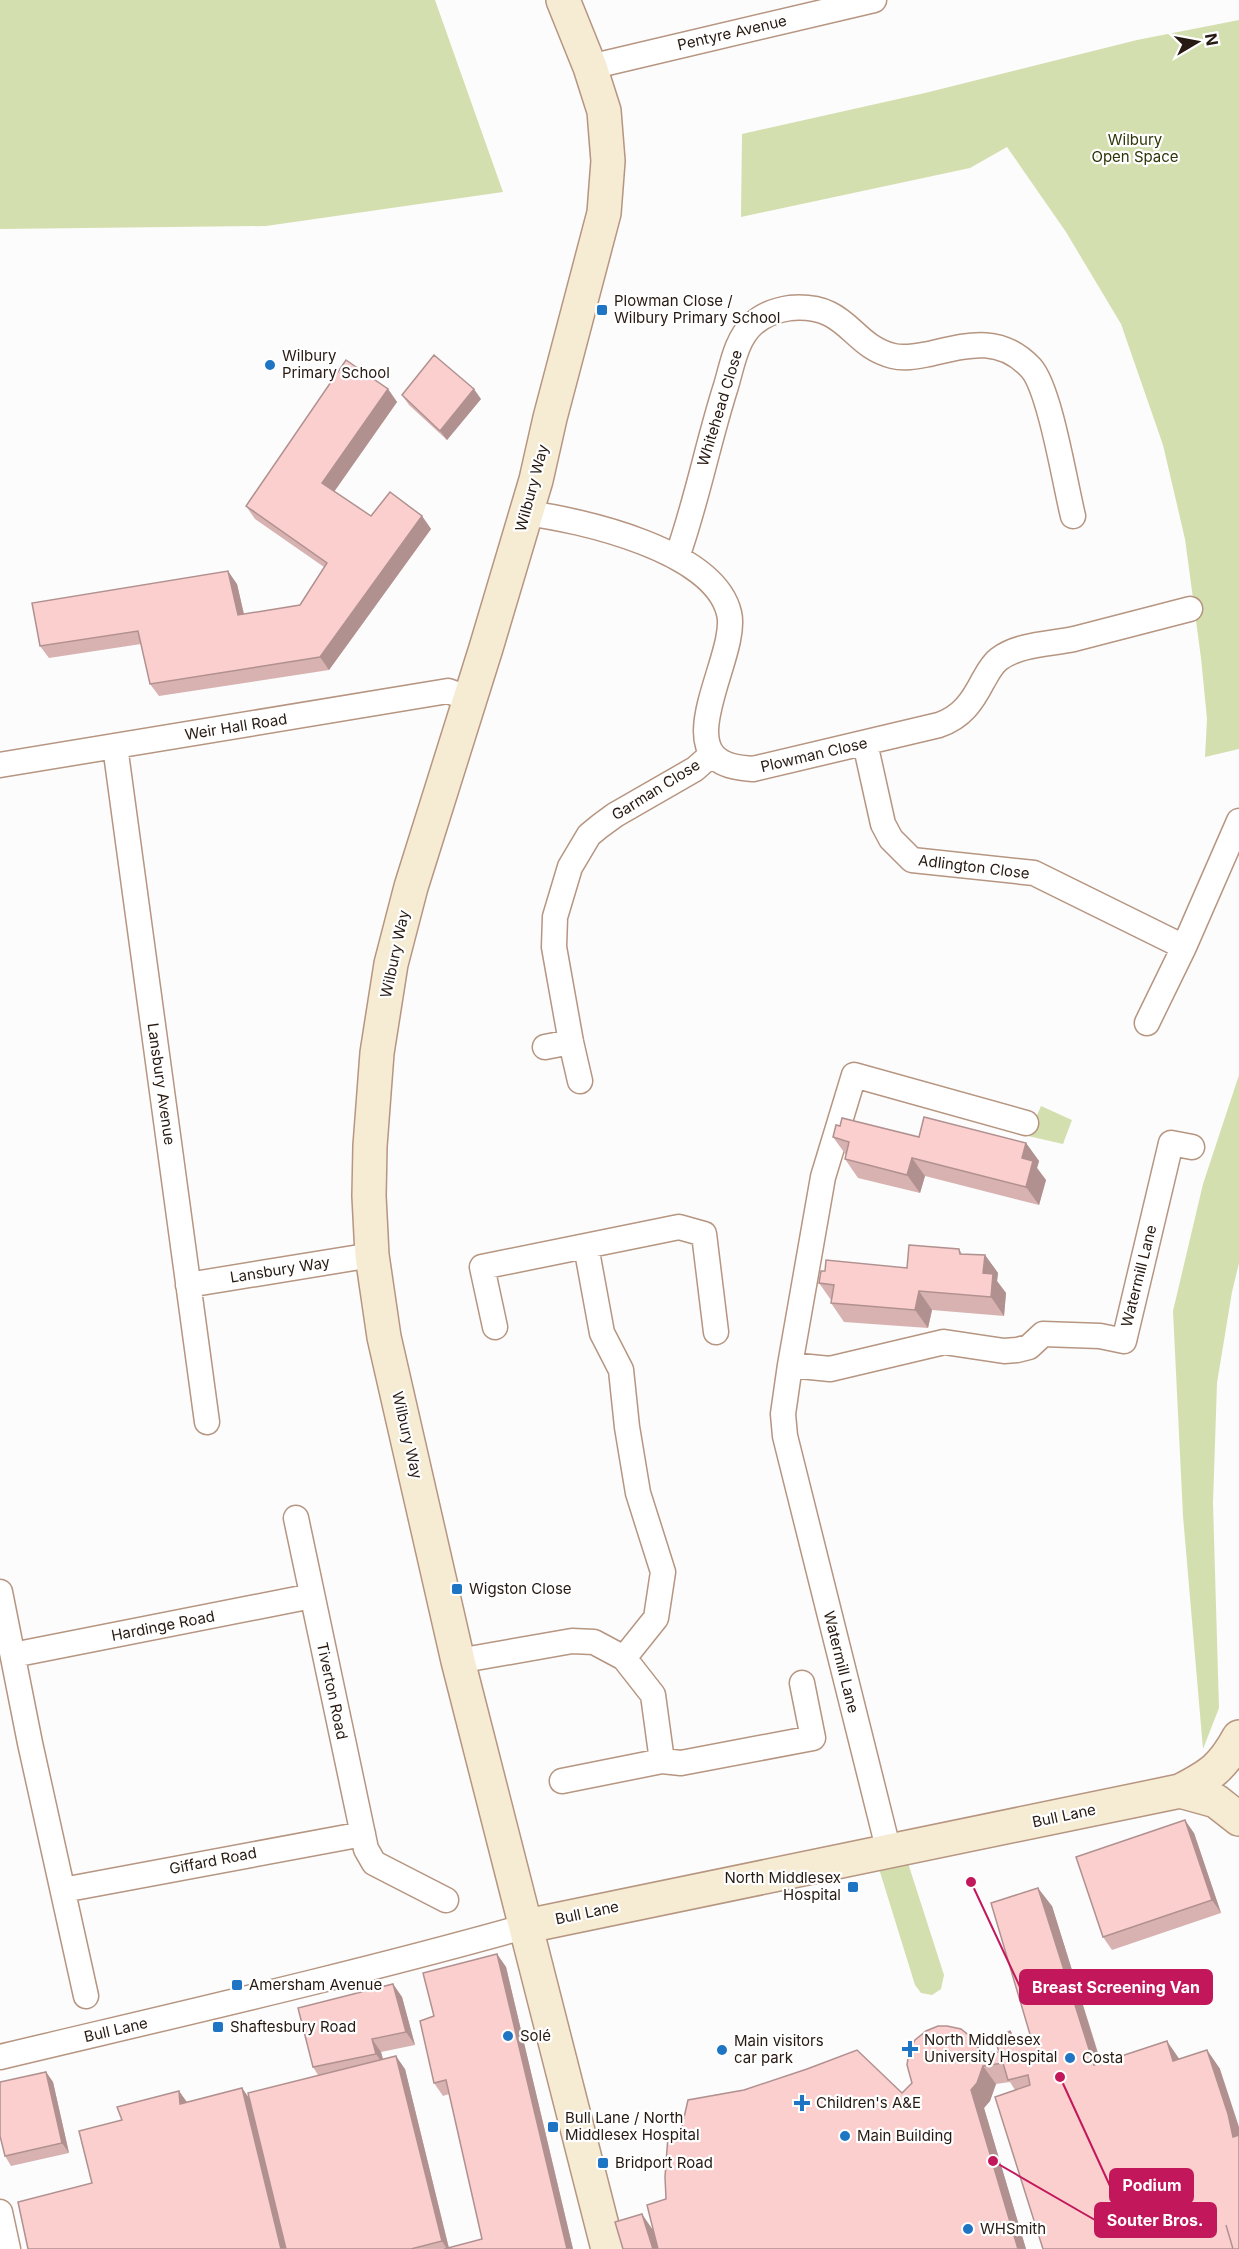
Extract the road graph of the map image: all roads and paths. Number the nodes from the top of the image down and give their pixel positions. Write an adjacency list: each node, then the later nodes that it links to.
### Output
1 (563, 0): 3 (street, Wilbury Way)
2 (874, 0): 3 (street, Pentyre Avenue)
3 (590, 67): 4 (street, Wilbury Way)
4 (526, 513): 6 (street); 8 (street, Wilbury Way)
5 (1073, 516): 6 (street, Whitehead Close)
6 (677, 557): 11 (street)
7 (1190, 609): 9 (street, Plowman Close)
8 (471, 699): 10 (street, Weir Hall Road); 22 (street, Wilbury Way)
9 (865, 743): 11 (street, Plowman Close); 14 (street, Adlington Close)
10 (115, 746): 12 (street, Weir Hall Road); 23 (street, Lansbury Avenue)
11 (712, 754): 16 (street, Garman Close)
12 (0, 765)
13 (1239, 821): 14 (street)
14 (1184, 947): 15 (street)
15 (1147, 1023)
16 (571, 1042): 17 (street); 18 (street, Garman Close)
17 (545, 1047)
18 (580, 1081)
19 (1026, 1123): 26 (street, Watermill Lane)
20 (1192, 1147): 26 (street, Watermill Lane)
21 (586, 1246): 24 (street); 25 (street); 32 (street)
22 (372, 1255): 23 (street, Lansbury Way); 33 (street, Wilbury Way)
23 (188, 1285): 27 (street, Lansbury Avenue)
24 (495, 1327)
25 (716, 1332)
26 (790, 1365): 42 (street, Watermill Lane)
27 (207, 1422)
28 (296, 1518): 30 (street, Tiverton Road)
29 (0, 1592): 31 (street)
30 (312, 1596): 31 (street, Hardinge Road); 40 (street, Tiverton Road)
31 (13, 1656): 44 (street)
32 (624, 1658): 33 (street); 36 (street)
33 (458, 1661): 46 (street, Wilbury Way)
34 (802, 1683): 36 (street)
35 (1239, 1737): 38 (street)
36 (662, 1761): 37 (street)
37 (562, 1780)
38 (1180, 1791): 39 (street); 42 (street, Bull Lane)
39 (1239, 1819)
40 (363, 1834): 41 (street, Giffard Road); 43 (street, Tiverton Road)
41 (318, 1841): 43 (street); 44 (street, Giffard Road)
42 (889, 1852): 46 (street, Bull Lane)
43 (375, 1863): 45 (street)
44 (63, 1890): 47 (street)
45 (446, 1900)
46 (527, 1926): 48 (street, Bull Lane); 51 (street)
47 (86, 1996)
48 (0, 2057)
49 (0, 2212): 50 (street)
50 (8, 2249)
51 (608, 2249)

